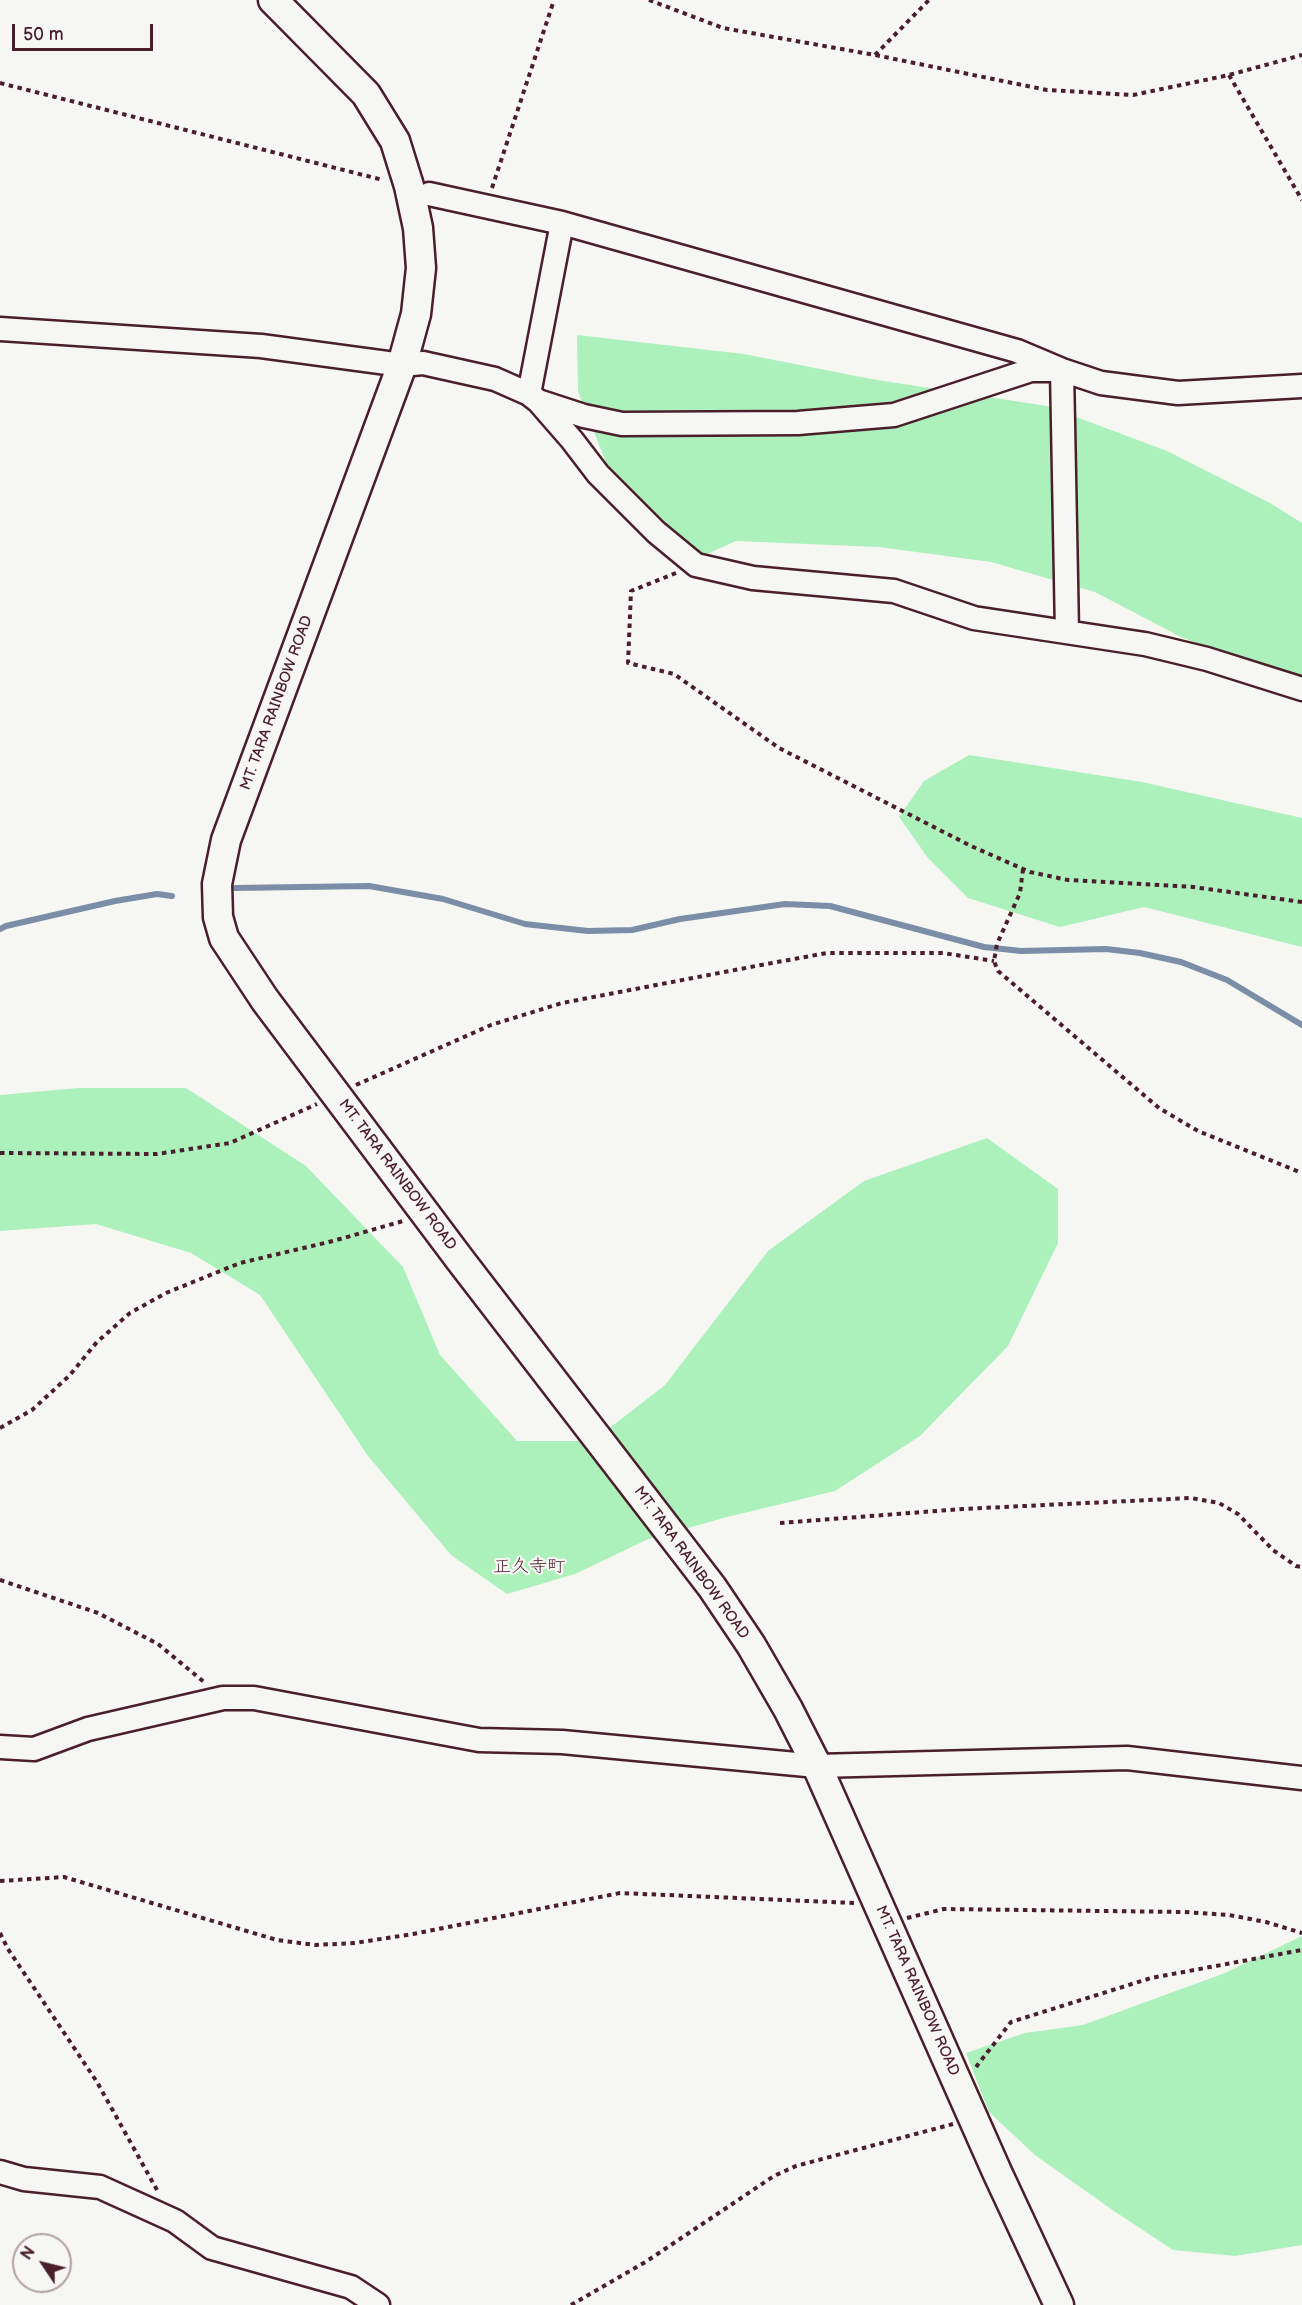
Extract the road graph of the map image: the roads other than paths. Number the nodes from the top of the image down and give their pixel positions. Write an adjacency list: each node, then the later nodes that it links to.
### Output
1 (273, 0): 5 (street, MT. TARA RAINBOW ROAD)
2 (429, 194): 3 (street)
3 (562, 223): 6 (street); 8 (street)
4 (0, 328): 5 (street)
5 (402, 365): 8 (street); 12 (street, MT. TARA RAINBOW ROAD)
6 (1062, 370): 7 (street); 8 (street); 9 (street)
7 (1302, 386)
8 (533, 397): 9 (street)
9 (1067, 632): 10 (street)
10 (1302, 689)
11 (0, 1747): 12 (street)
12 (817, 1766): 13 (street); 16 (street, MT. TARA RAINBOW ROAD)
13 (1302, 1779)
14 (0, 2172): 15 (street)
15 (378, 2305)
16 (1059, 2305)

